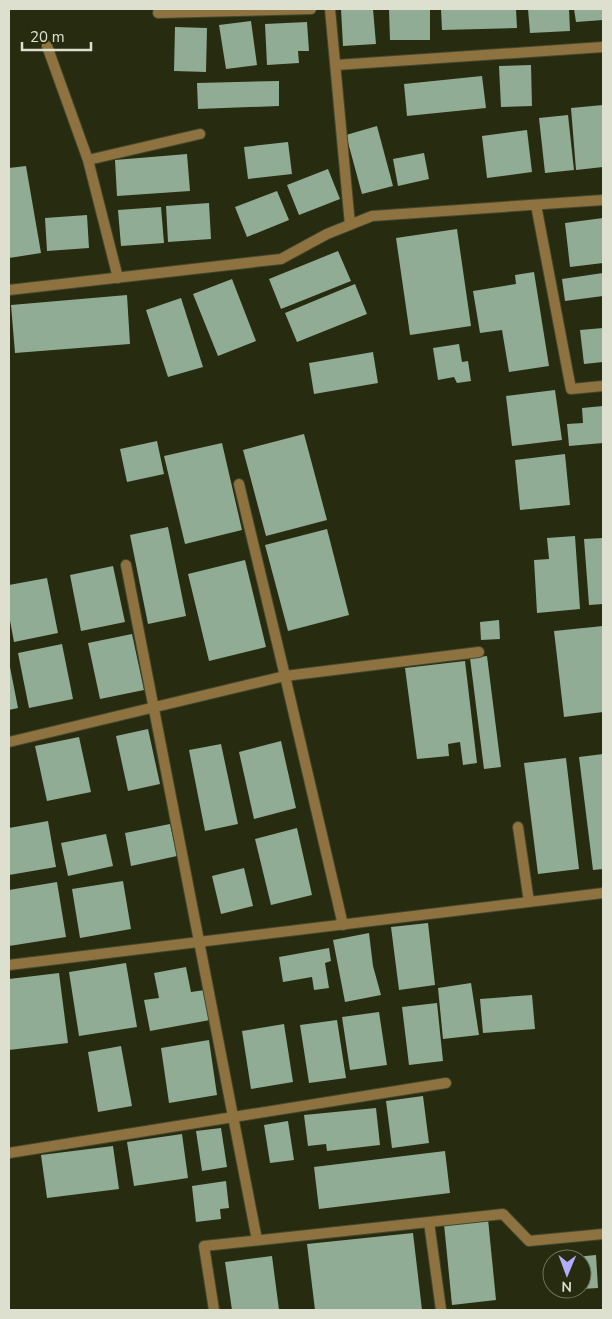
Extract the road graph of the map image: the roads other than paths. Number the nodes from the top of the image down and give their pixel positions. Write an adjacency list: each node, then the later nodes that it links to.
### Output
1 (158, 9): 2 (street)
2 (311, 9)
3 (330, 9): 6 (street)
4 (47, 46): 8 (street)
5 (603, 47): 6 (street)
6 (336, 65): 11 (street)
7 (200, 134): 8 (street)
8 (88, 160): 12 (street)
9 (603, 200): 10 (street)
10 (536, 205): 11 (street); 14 (street)
11 (350, 224): 12 (street)
12 (118, 278): 13 (street)
13 (9, 290)
14 (603, 386)
15 (239, 484): 18 (street)
16 (126, 566): 19 (street)
17 (479, 652): 18 (street)
18 (285, 676): 19 (street); 24 (street)
19 (154, 707): 20 (street); 25 (street)
20 (9, 742)
21 (518, 827): 23 (street)
22 (603, 893): 23 (street)
23 (529, 902): 24 (street)
24 (343, 924): 25 (street)
25 (199, 942): 26 (street); 28 (street)
26 (9, 965)
27 (446, 1083): 28 (street)
28 (233, 1117): 29 (street); 32 (street)
29 (9, 1153)
30 (429, 1222): 31 (street); 32 (street); 34 (street)
31 (603, 1234)
32 (257, 1240): 33 (street)
33 (214, 1310)
34 (441, 1310)

